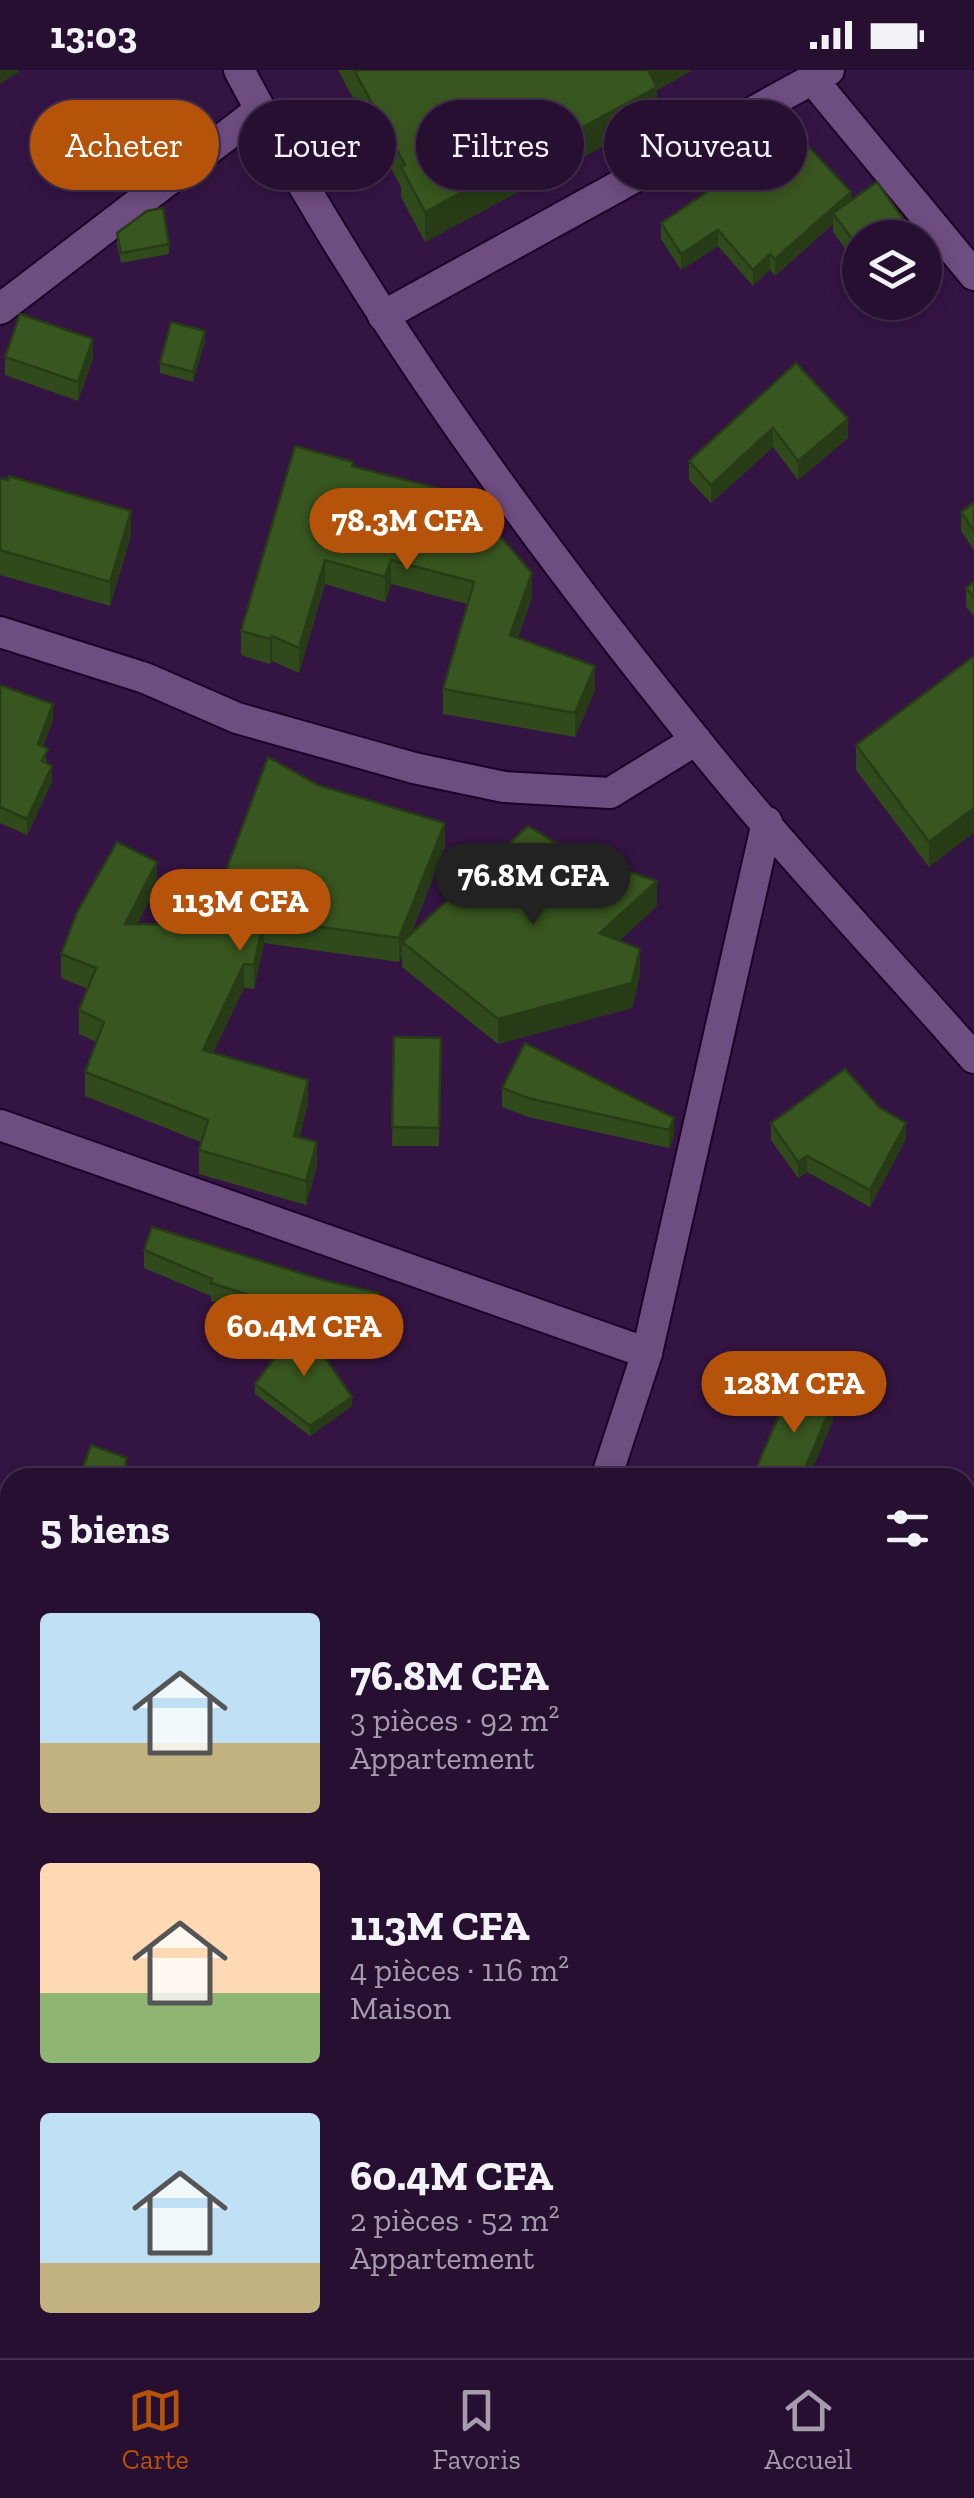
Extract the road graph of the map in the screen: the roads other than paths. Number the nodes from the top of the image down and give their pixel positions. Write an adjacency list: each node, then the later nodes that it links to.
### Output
1 (239, 70): 3 (street)
2 (821, 74): 6 (street); 8 (street)
3 (255, 100)
4 (239, 126): 7 (street)
5 (307, 190): 8 (street)
6 (974, 275)
7 (0, 309)
8 (382, 316): 10 (street)
9 (0, 632): 10 (street)
10 (696, 740): 11 (street)
11 (767, 822): 12 (street); 14 (street)
12 (974, 1058)
13 (0, 1125): 14 (street)
14 (647, 1353): 15 (street)
15 (609, 1468)

